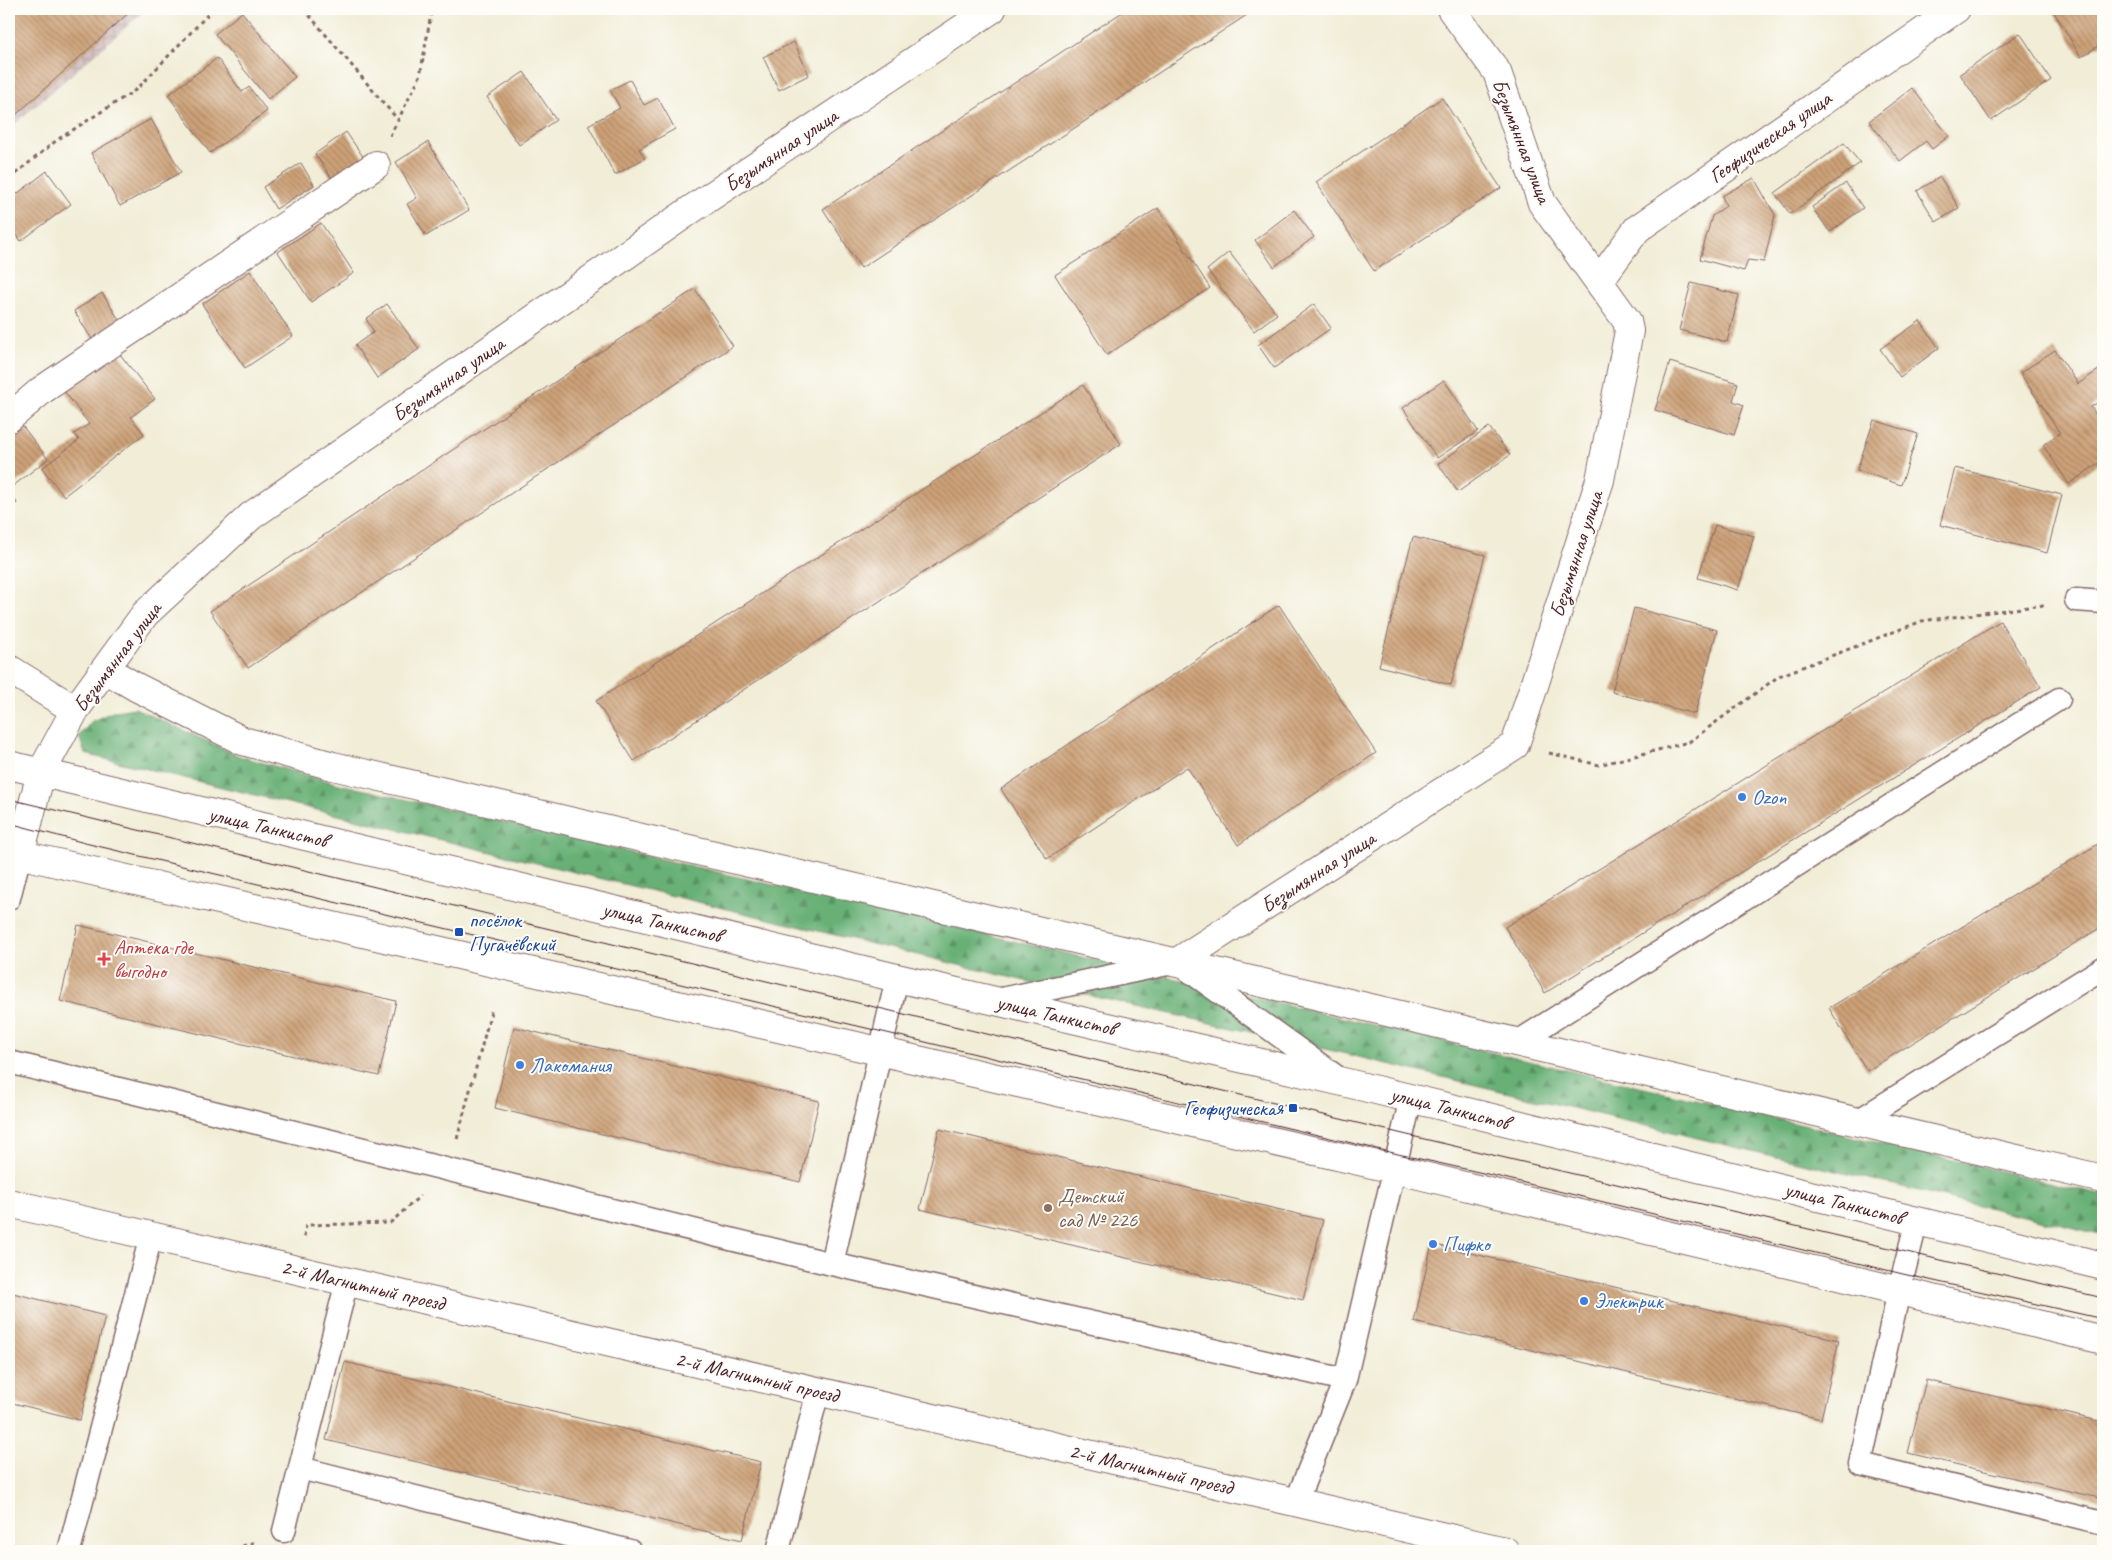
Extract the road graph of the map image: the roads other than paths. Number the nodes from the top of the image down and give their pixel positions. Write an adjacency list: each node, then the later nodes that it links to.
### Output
1 (992, 9): 10 (street, Безымянная улица)
2 (1451, 9): 5 (street, Безымянная улица)
3 (1956, 9): 5 (street, Геофизическая улица)
4 (376, 165): 6 (street)
5 (1598, 281): 17 (street, Безымянная улица)
6 (9, 418)
7 (2076, 600): 8 (lane)
8 (2103, 602)
9 (9, 669): 12 (street)
10 (105, 669): 12 (street, Безымянная улица); 17 (street)
11 (2059, 699): 21 (lane)
12 (75, 710): 14 (street, Безымянная улица)
13 (9, 765): 14 (street, улица Танкистов)
14 (41, 773): 15 (street, Безымянная улица); 19 (street, улица Танкистов)
15 (14, 853): 16 (lane); 22 (street)
16 (9, 898)
17 (1177, 962): 20 (lane); 21 (street); 24 (lane)
18 (2103, 968): 26 (lane)
19 (897, 978): 20 (street, улица Танкистов); 22 (lane)
20 (995, 1001): 24 (street, улица Танкистов)
21 (1516, 1042): 26 (street)
22 (881, 1050): 27 (street); 32 (lane)
23 (9, 1062): 32 (lane)
24 (1343, 1082): 25 (street, улица Танкистов)
25 (1411, 1098): 27 (lane); 30 (street, улица Танкистов)
26 (1856, 1122): 28 (street)
27 (1394, 1169): 35 (street); 37 (lane)
28 (2103, 1179)
29 (9, 1203): 31 (street, 2-й Магнитный проезд)
30 (1917, 1220): 33 (street, улица Танкистов); 35 (lane)
31 (151, 1236): 34 (street, 2-й Магнитный проезд); 43 (lane)
32 (832, 1264): 37 (lane)
33 (2103, 1266)
34 (347, 1282): 38 (street, 2-й Магнитный проезд); 39 (lane)
35 (1899, 1291): 36 (street); 41 (lane)
36 (2103, 1340)
37 (1345, 1380): 40 (lane)
38 (818, 1391): 40 (street, 2-й Магнитный проезд); 45 (lane)
39 (300, 1468): 42 (lane); 44 (lane)
40 (1296, 1502): 46 (street, 2-й Магнитный проезд)
41 (2103, 1523)
42 (284, 1531)
43 (69, 1551)
44 (630, 1551)
45 (778, 1551)
46 (1505, 1551)

